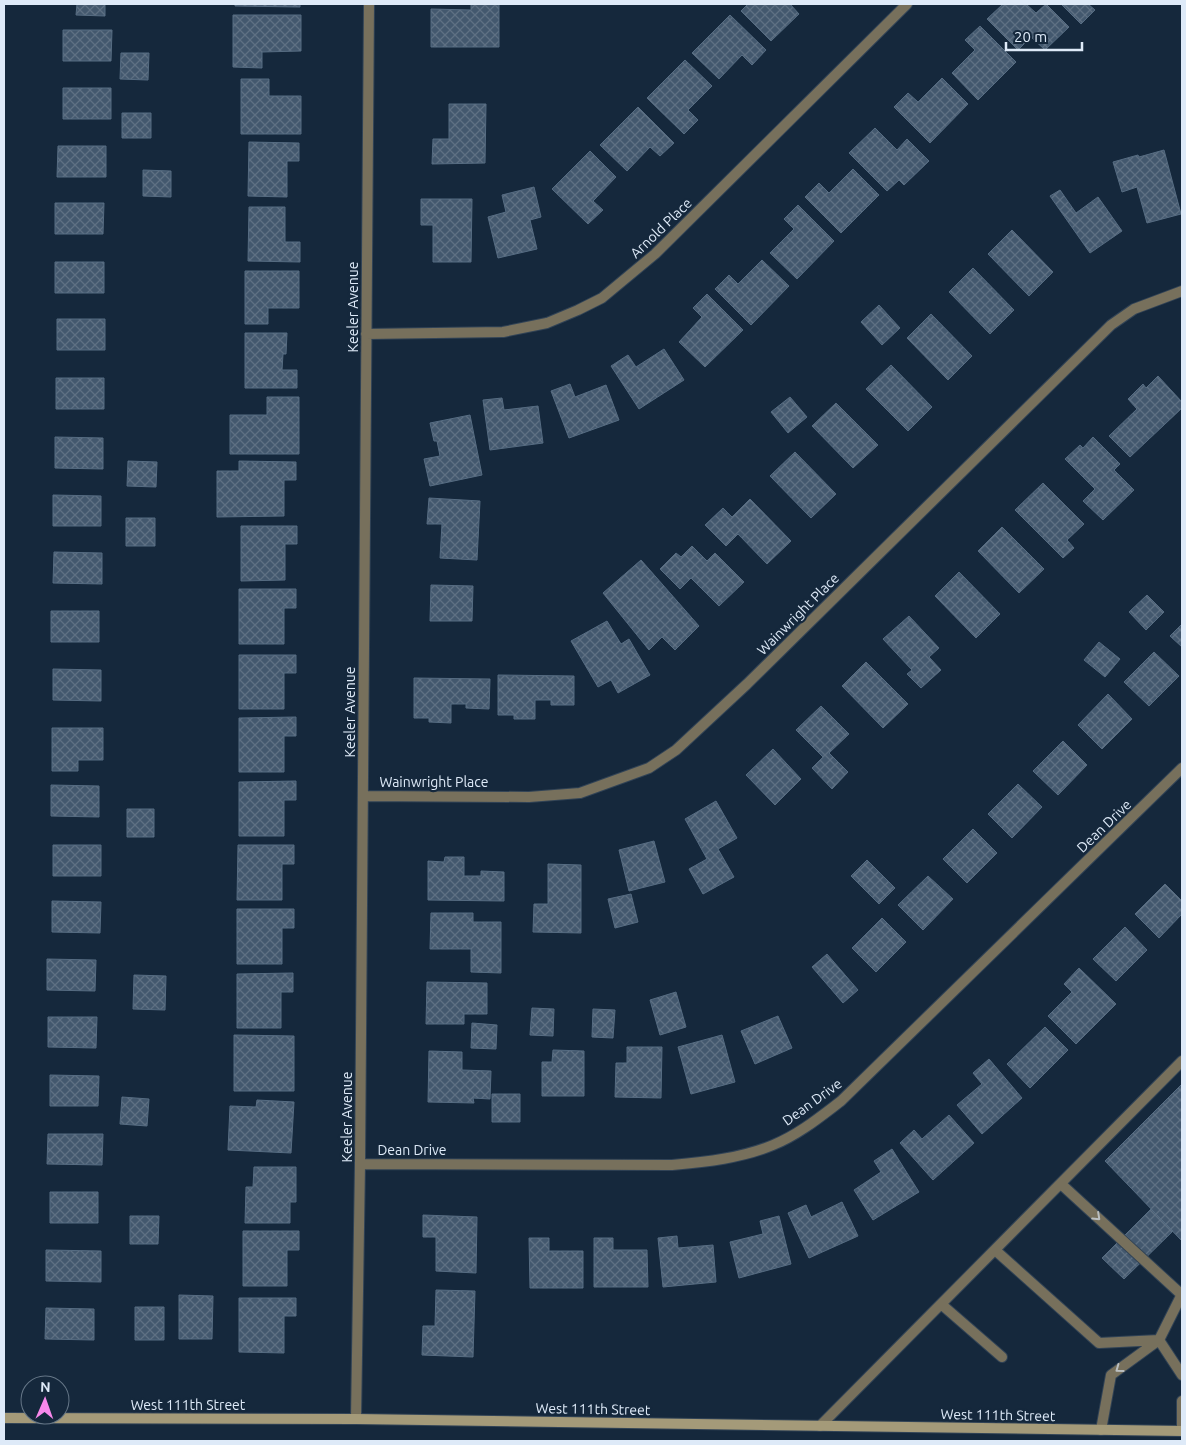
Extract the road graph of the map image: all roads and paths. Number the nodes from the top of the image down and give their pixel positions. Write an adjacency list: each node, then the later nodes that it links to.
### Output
1 (369, 4): 4 (street, Keeler Avenue)
2 (907, 4): 4 (street, Arnold Place)
3 (1182, 291): 6 (street, Wainwright Place)
4 (366, 334): 6 (street, Keeler Avenue)
5 (1182, 768): 8 (street, Dean Drive)
6 (363, 796): 8 (street, Keeler Avenue)
7 (1182, 1061): 9 (street)
8 (360, 1164): 18 (street, Keeler Avenue)
9 (1062, 1184): 10 (street); 11 (street, one-way to 11)
10 (995, 1250): 12 (street); 13 (street)
11 (1182, 1294): 13 (street)
12 (941, 1304): 14 (street); 19 (street)
13 (1159, 1340): 15 (street); 20 (street, one-way to 20)
14 (1002, 1357)
15 (1182, 1375)
16 (1182, 1401): 21 (street)
17 (4, 1418): 18 (main road, West 111th Street)
18 (356, 1420): 19 (main road, West 111th Street)
19 (820, 1426): 20 (main road, West 111th Street)
20 (1101, 1430): 21 (main road, West 111th Street)
21 (1182, 1431)

